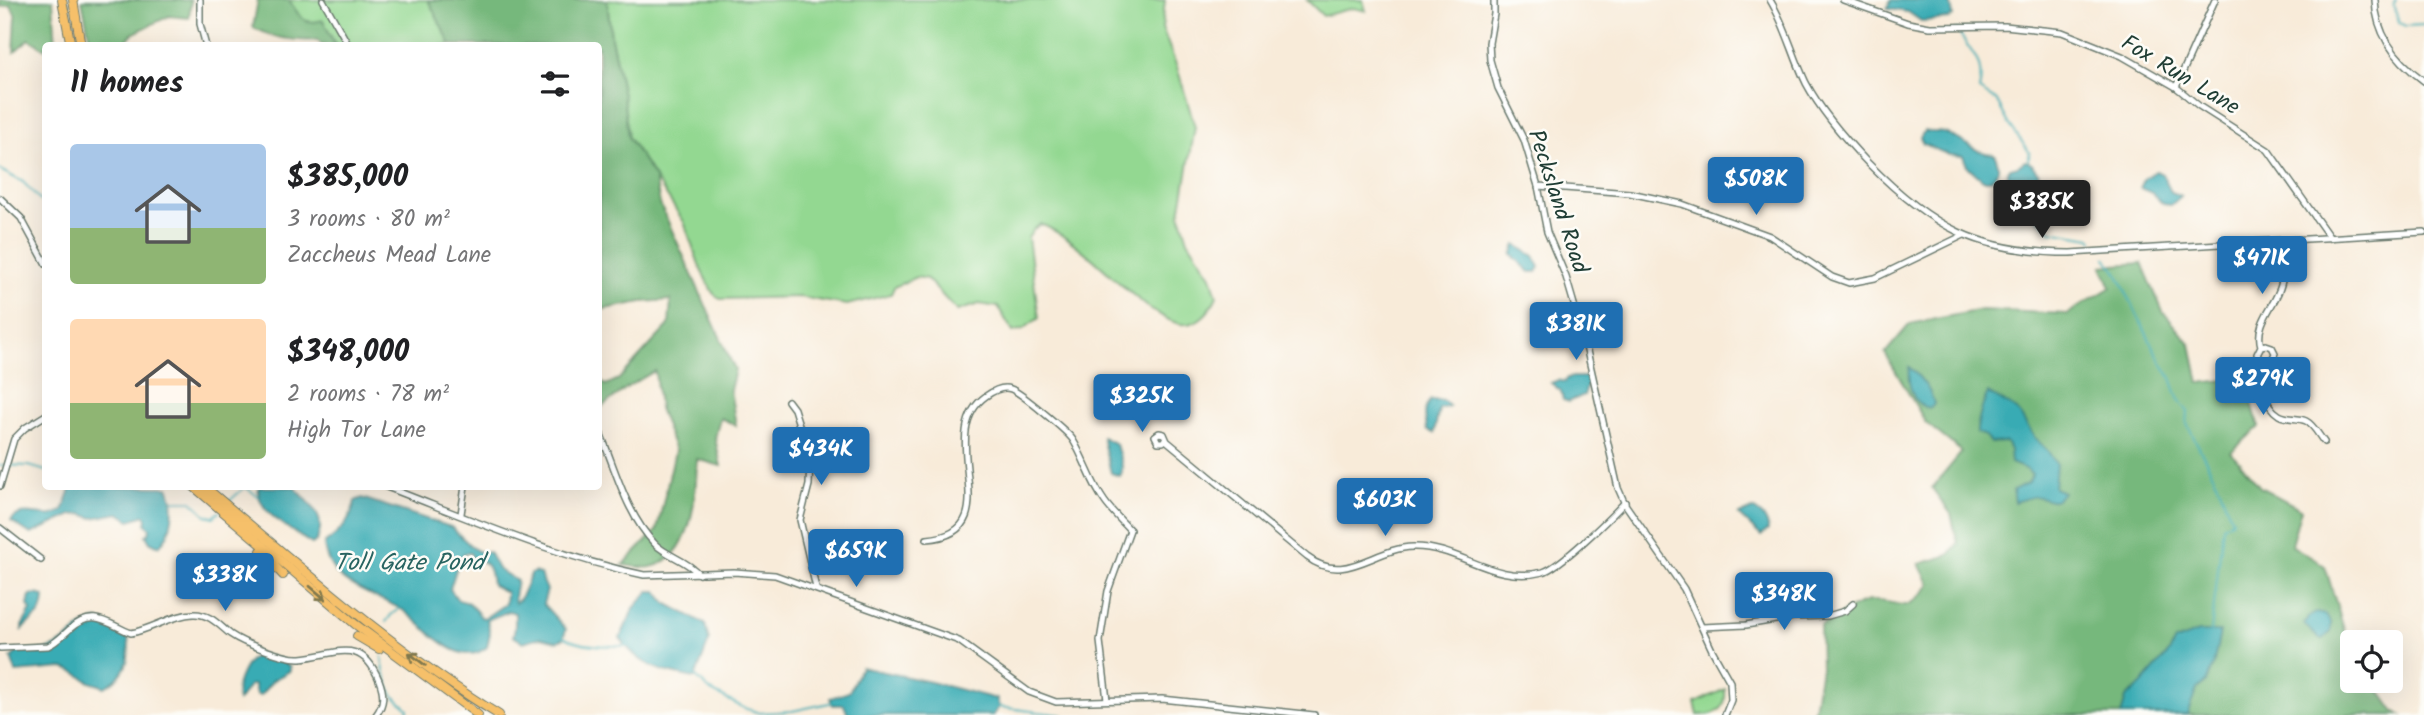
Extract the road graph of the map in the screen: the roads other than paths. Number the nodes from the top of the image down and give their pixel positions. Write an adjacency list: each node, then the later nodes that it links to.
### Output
1 (62, 0): 10 (highway)
2 (73, 0): 11 (highway)
3 (200, 0): 12 (street)
4 (323, 0): 13 (street)
5 (1494, 0): 16 (street, Pecksland Road)
6 (1770, 0): 19 (street)
7 (1843, 0): 15 (street, Fox Run Lane)
8 (2215, 0): 15 (street)
9 (2375, 0): 14 (street)
10 (70, 42)
11 (81, 42)
12 (205, 42)
13 (347, 42)
14 (2424, 81)
15 (2176, 87): 20 (street, Fox Run Lane)
16 (1538, 186): 19 (street); 36 (street, Pecksland Road)
17 (0, 198): 22 (street)
18 (2424, 232): 20 (street)
19 (1964, 235): 21 (street)
20 (2330, 238): 21 (street)
21 (2287, 241): 23 (street)
22 (42, 257)
23 (2261, 346): 24 (street); 24 (street)
24 (2259, 359): 29 (street)
25 (788, 401): 44 (street)
26 (42, 417): 30 (street)
27 (602, 437): 43 (street)
28 (1165, 439): 36 (street)
29 (2324, 442)
30 (0, 486)
31 (199, 490): 35 (highway)
32 (207, 490): 35 (highway)
33 (395, 490): 37 (street)
34 (464, 490): 37 (street)
35 (213, 499): 38 (highway)
36 (1625, 502): 46 (street, Pecksland Road)
37 (461, 514): 43 (street)
38 (232, 516): 42 (highway); 49 (highway, one-way to 49); 53 (highway, one-way to 38)
39 (0, 528): 41 (street)
40 (927, 539): 50 (street)
41 (41, 561)
42 (283, 575)
43 (699, 575): 44 (street)
44 (816, 588): 50 (street)
45 (1853, 604): 46 (street)
46 (1702, 627): 55 (street, Pecksland Road)
47 (357, 636): 49 (highway)
48 (0, 648): 51 (street)
49 (404, 662): 52 (highway)
50 (1107, 700): 54 (street)
51 (376, 715)
52 (478, 715)
53 (499, 715)
54 (1314, 715)
55 (1725, 715)

